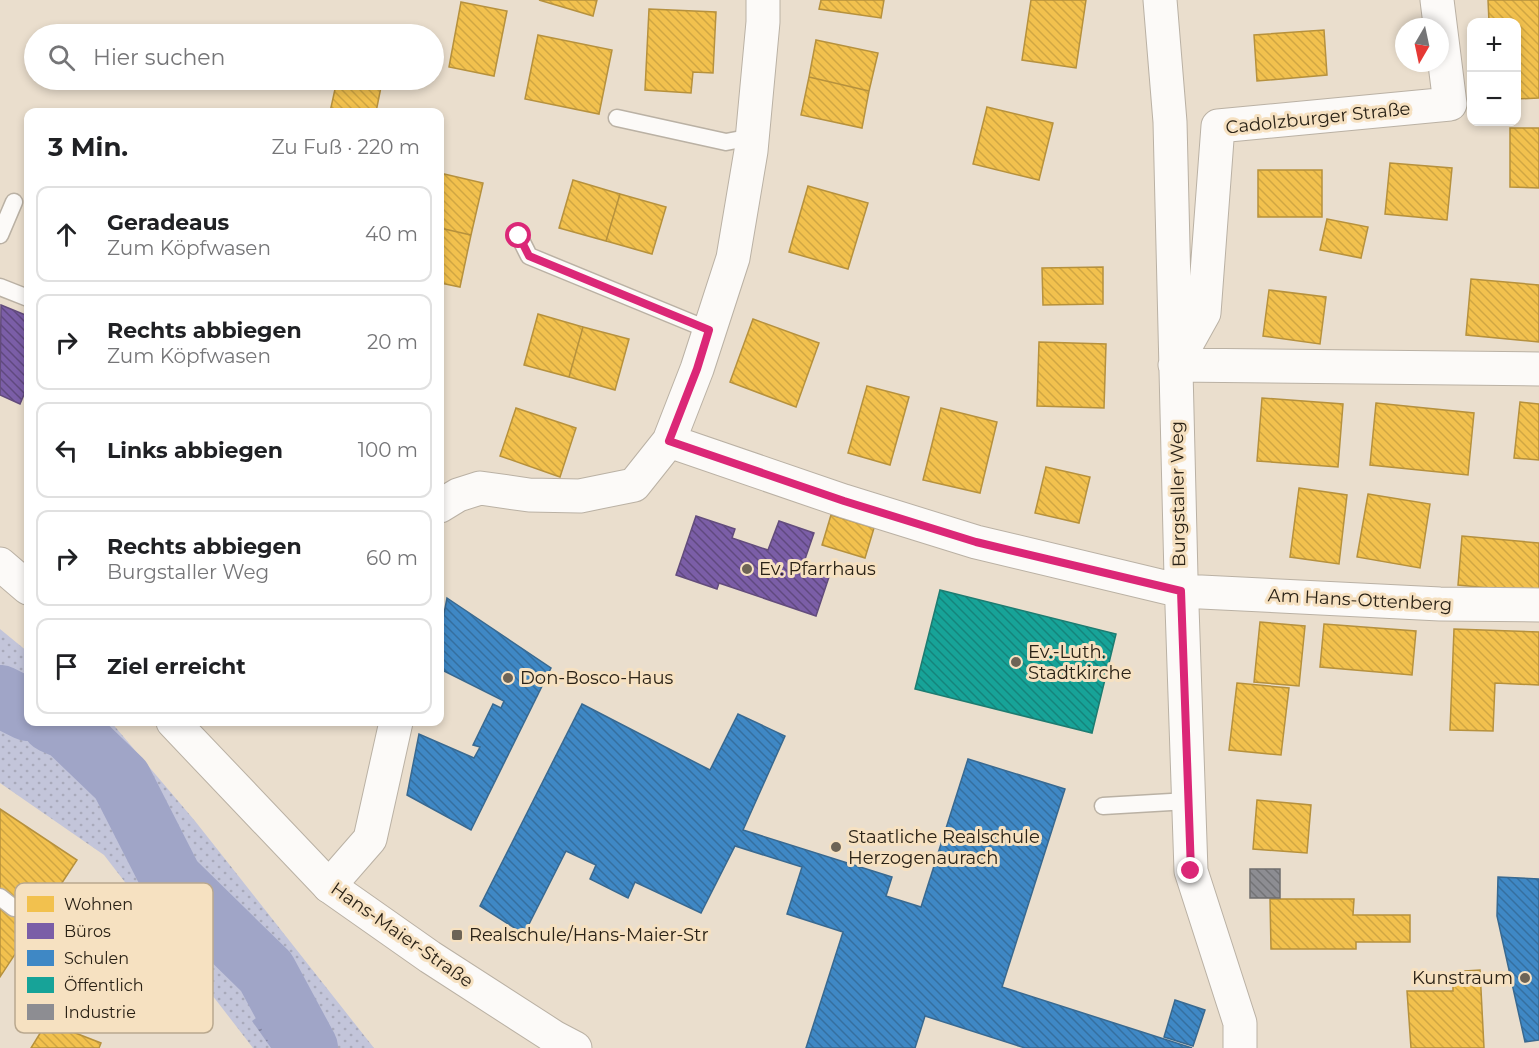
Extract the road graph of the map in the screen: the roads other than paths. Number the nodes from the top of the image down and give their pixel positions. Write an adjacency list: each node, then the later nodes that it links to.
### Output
1 (763, 0): 5 (street)
2 (1160, 0): 12 (street, Burgstaller Weg)
3 (1437, 0): 12 (street, Cadolzburger Straße)
4 (617, 118): 5 (lane)
5 (752, 137): 11 (street)
6 (14, 202): 7 (lane)
7 (0, 235)
8 (519, 236): 11 (lane)
9 (0, 287): 10 (lane)
10 (24, 296)
11 (709, 330): 14 (street)
12 (1175, 365): 13 (street); 18 (street, Burgstaller Weg)
13 (1539, 369)
14 (669, 441): 15 (street); 18 (street, Am Hans-Ottenberg)
15 (446, 493)
16 (0, 564): 17 (street)
17 (24, 585)
18 (1181, 591): 19 (street, Am Hans-Ottenberg); 22 (street, Burgstaller Weg)
19 (1539, 605)
20 (177, 726): 24 (street, Hans-Maier-Straße)
21 (395, 726): 24 (street)
22 (1188, 801): 23 (lane); 28 (street, Burgstaller Weg)
23 (1103, 806)
24 (328, 886): 27 (street, Hans-Maier-Straße)
25 (0, 897): 26 (lane)
26 (14, 908)
27 (575, 1048)
28 (1240, 1048)

